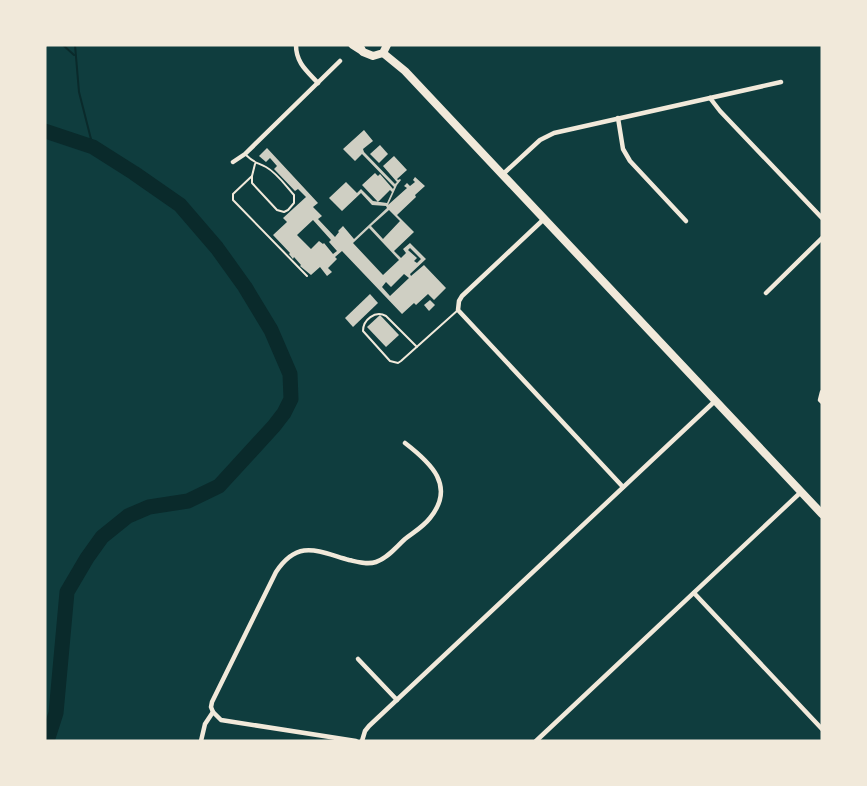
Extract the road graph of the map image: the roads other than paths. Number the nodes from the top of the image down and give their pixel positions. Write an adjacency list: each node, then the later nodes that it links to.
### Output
1 (297, 45): 7 (street)
2 (352, 45): 3 (main road)
3 (361, 49): 4 (main road)
4 (385, 49): 13 (main road)
5 (340, 61): 7 (street)
6 (781, 82): 8 (street)
7 (318, 83): 10 (street)
8 (710, 98): 9 (street); 15 (street)
9 (618, 118): 13 (street); 17 (street)
10 (245, 154): 11 (street); 12 (lane)
11 (233, 162)
12 (255, 164): 14 (lane); 14 (lane)
13 (502, 175): 16 (main road)
14 (252, 176): 19 (lane)
15 (822, 218)
16 (544, 219): 21 (street); 24 (main road)
17 (686, 221)
18 (822, 238): 20 (street)
19 (307, 276)
20 (766, 293)
21 (458, 310): 22 (lane); 27 (street)
22 (417, 348): 22 (lane)
23 (822, 392): 25 (street)
24 (715, 401): 27 (street); 28 (main road)
25 (822, 402)
26 (405, 443): 33 (street)
27 (623, 487): 32 (street)
28 (801, 492): 29 (main road); 30 (street)
29 (822, 514)
30 (694, 593): 34 (street); 38 (street)
31 (358, 660): 32 (street)
32 (397, 700): 37 (street)
33 (213, 712): 35 (street); 36 (street)
34 (822, 729)
35 (201, 741)
36 (356, 741)
37 (362, 741)
38 (536, 741)

